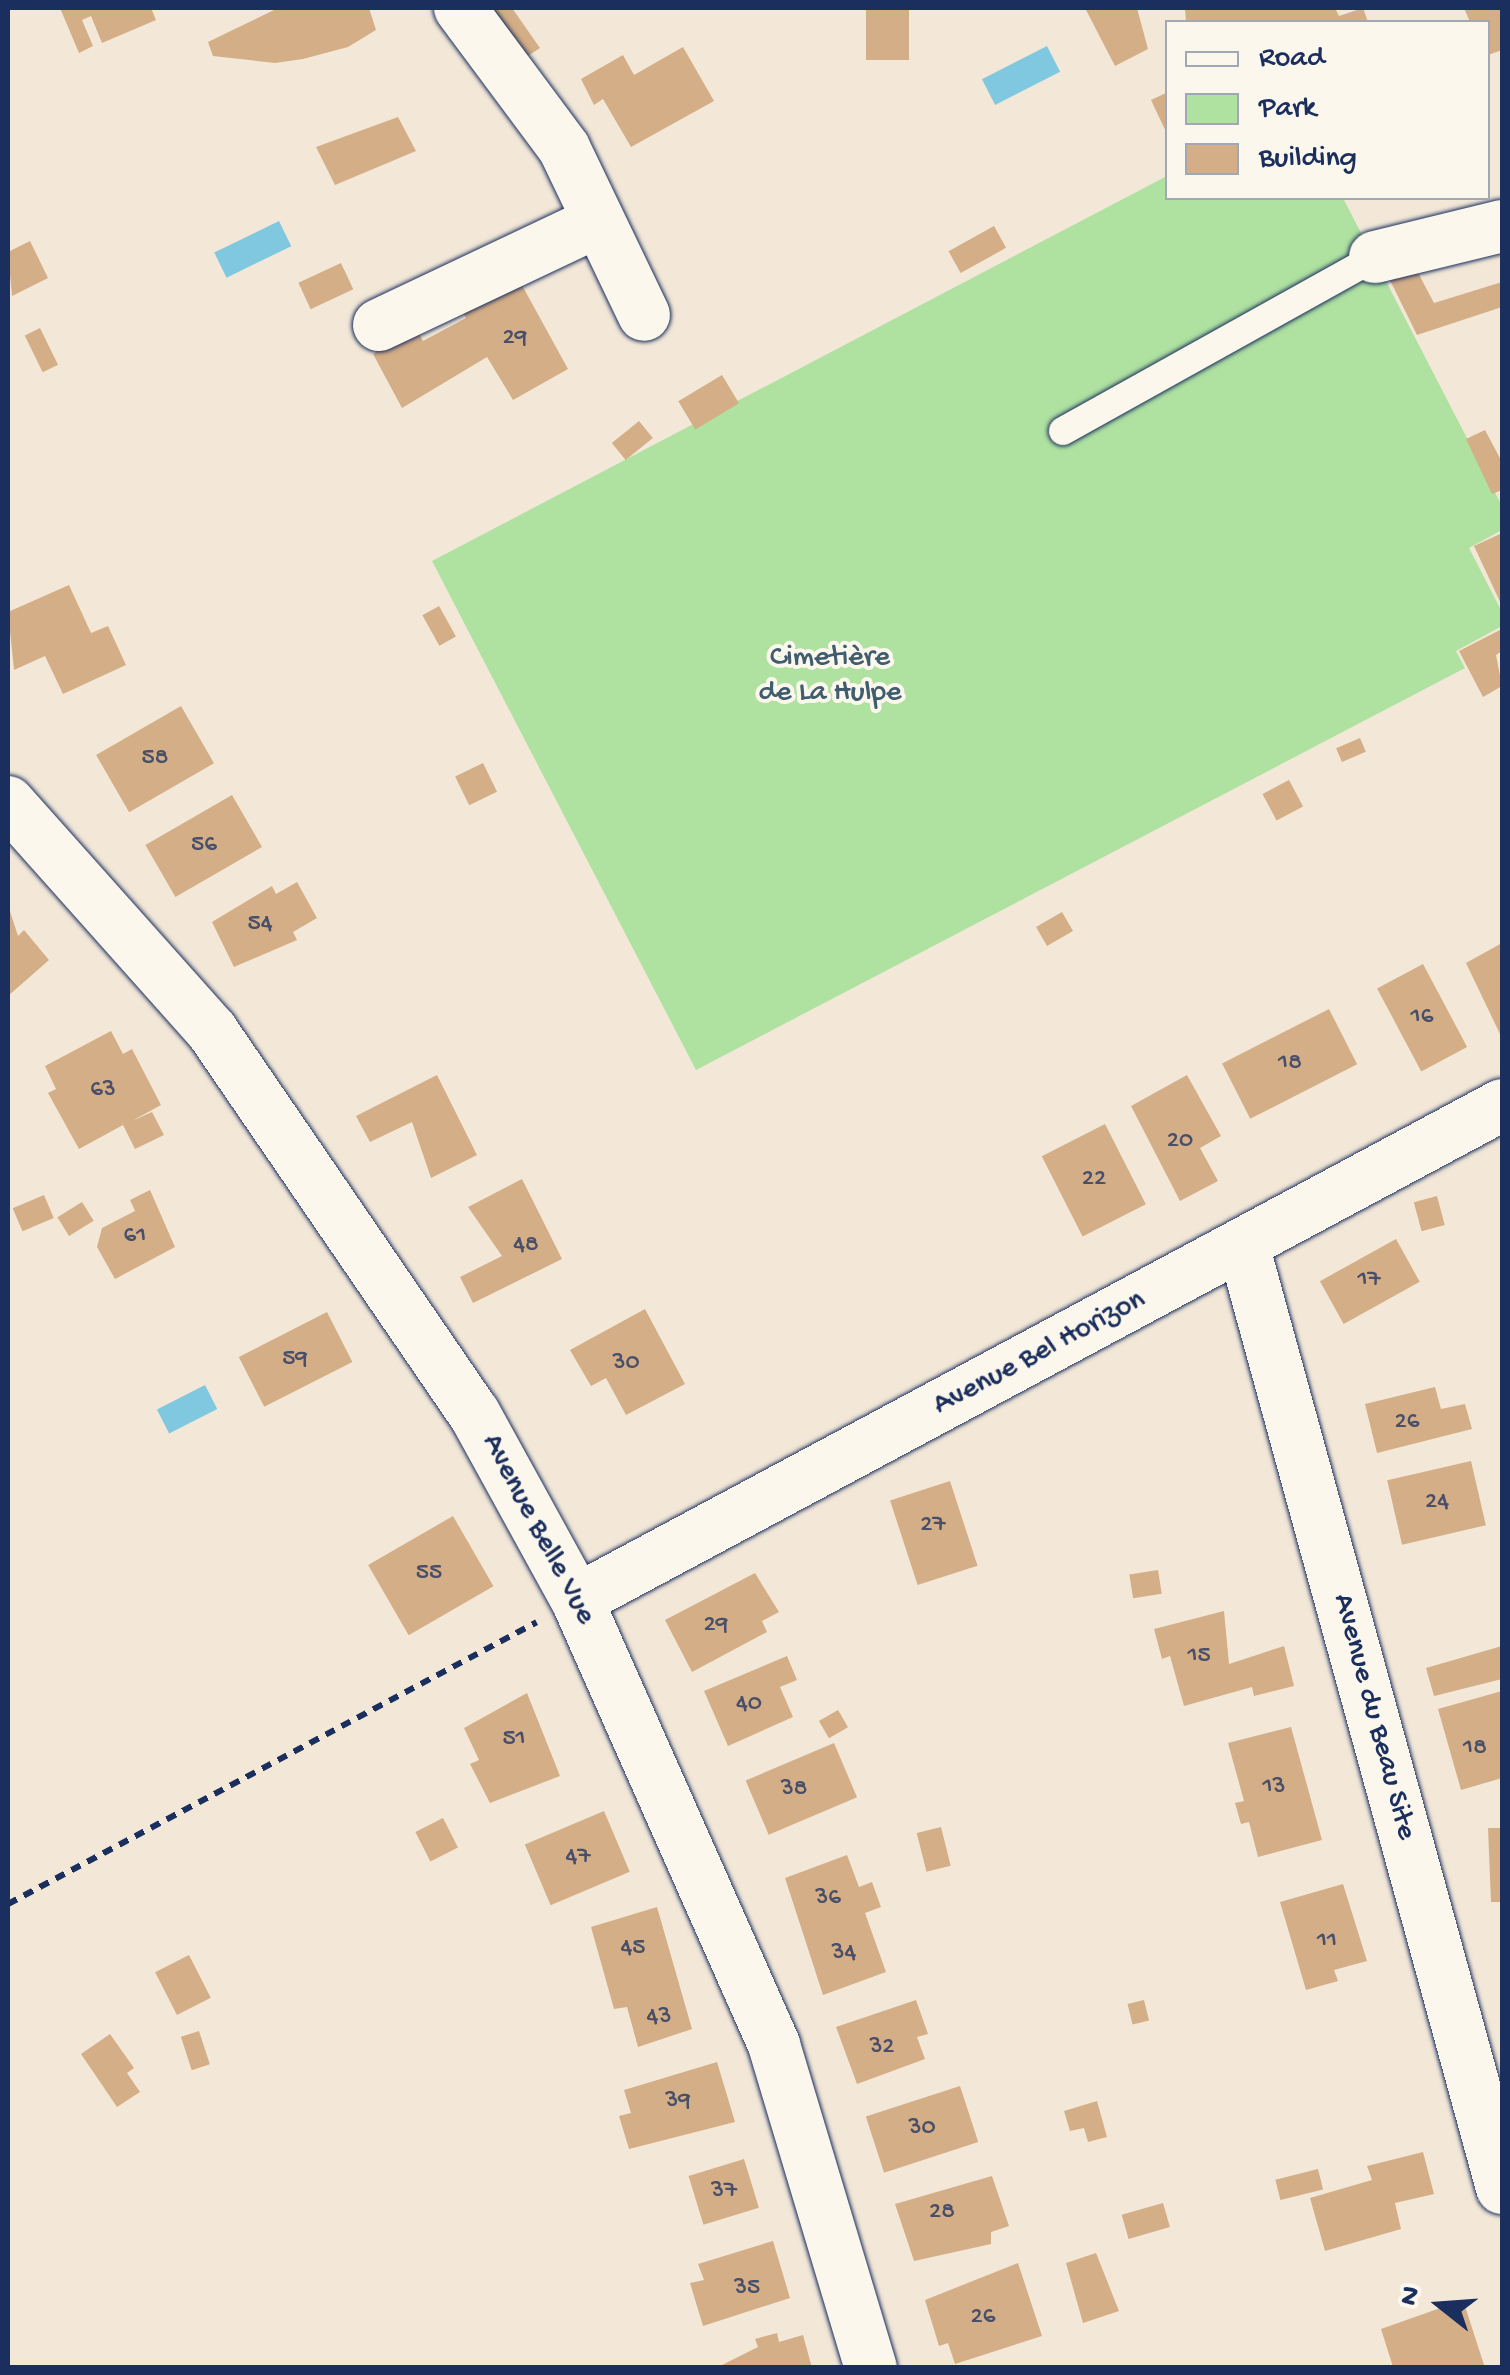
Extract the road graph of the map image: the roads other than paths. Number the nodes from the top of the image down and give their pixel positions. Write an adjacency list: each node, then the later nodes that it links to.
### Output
1 (460, 8): 2 (street)
2 (596, 223): 5 (street); 6 (street)
3 (1502, 226): 4 (street)
4 (1375, 257): 7 (lane)
5 (644, 314)
6 (379, 325)
7 (1063, 430)
8 (8, 802): 11 (street, Avenue Belle Vue)
9 (1502, 1105): 10 (street, Avenue Bel Horizon)
10 (1243, 1245): 11 (street, Avenue Bel Horizon); 12 (street, Avenue du Beau Site)
11 (578, 1600): 13 (street, Avenue Belle Vue)
12 (1502, 2188)
13 (871, 2368)

